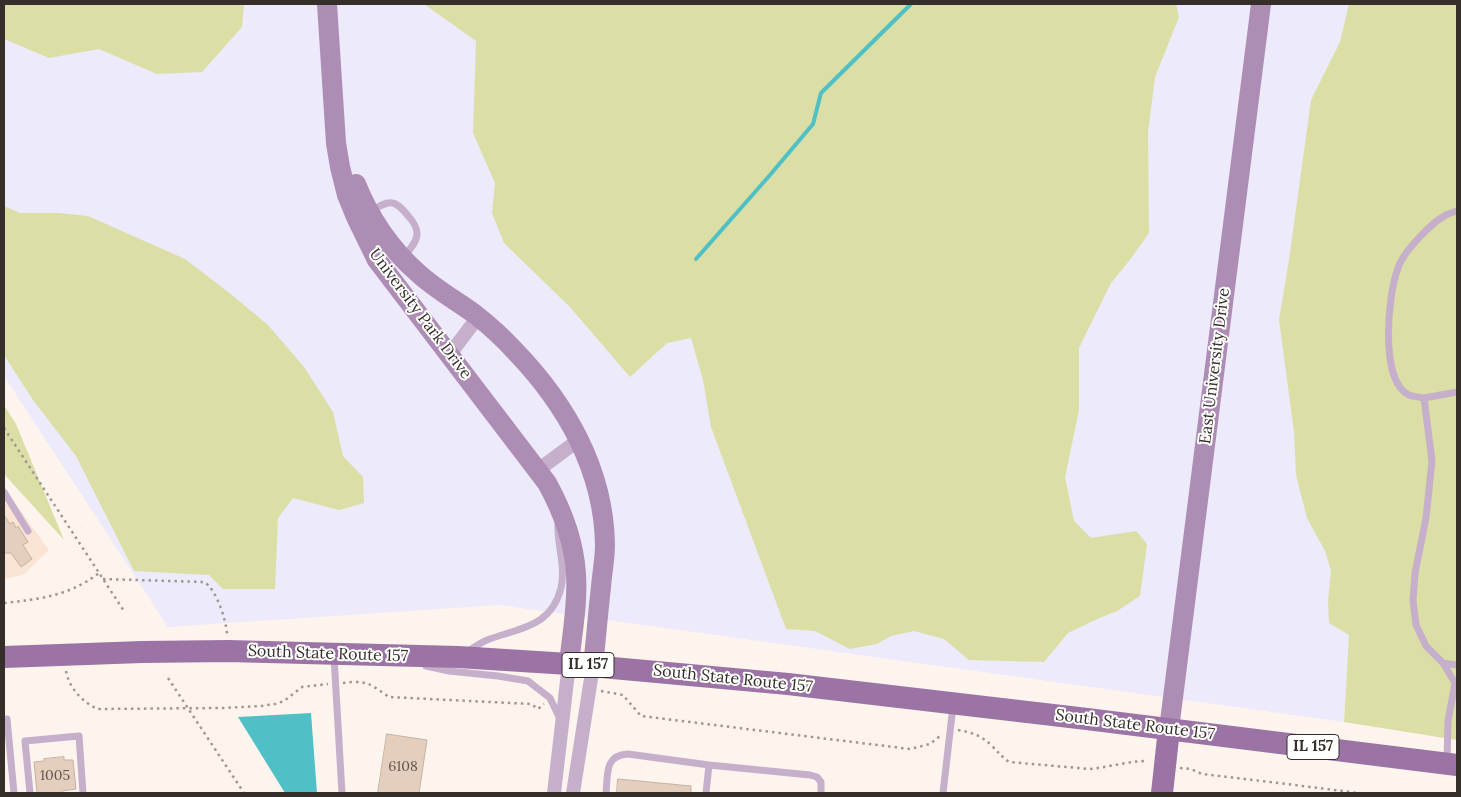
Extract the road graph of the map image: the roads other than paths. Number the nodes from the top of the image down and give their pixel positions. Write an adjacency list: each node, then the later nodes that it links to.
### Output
1 (327, 4): 3 (street, University Park Drive)
2 (1261, 4): 27 (street, East University Drive)
3 (334, 102): 5 (street, University Park Drive); 8 (street, University Park Drive)
4 (1457, 211): 10 (lane)
5 (369, 212): 6 (street, University Park Drive); 6 (lane)
6 (402, 257): 7 (street, University Park Drive)
7 (478, 317): 8 (street); 11 (street, University Park Drive)
8 (450, 354): 12 (street, University Park Drive)
9 (1457, 392): 10 (lane)
10 (1424, 398): 20 (lane)
11 (580, 440): 12 (street); 23 (street, University Park Drive)
12 (538, 470): 14 (street, University Park Drive)
13 (4, 492): 15 (lane)
14 (558, 503): 18 (lane); 21 (street, University Park Drive)
15 (28, 531)
16 (334, 654): 17 (main road, South State Route 157 / IL 157); 19 (main road, South State Route 157 / IL 157); 33 (lane)
17 (385, 655): 18 (main road, South State Route 157 / IL 157); 26 (lane)
18 (458, 657): 21 (main road, South State Route 157 / IL 157)
19 (4, 658)
20 (1443, 662): 22 (lane); 28 (lane)
21 (569, 664): 23 (main road, South State Route 157 / IL 157); 26 (street)
22 (1457, 665)
23 (593, 666): 24 (main road, South State Route 157 / IL 157); 35 (street)
24 (953, 703): 27 (main road, South State Route 157 / IL 157); 39 (lane)
25 (7, 719): 30 (lane)
26 (562, 724): 34 (street)
27 (1169, 729): 28 (main road, South State Route 157 / IL 157); 40 (main road)
28 (1452, 764)
29 (709, 765): 36 (lane); 37 (lane); 38 (lane)
30 (14, 793)
31 (30, 793): 32 (lane)
32 (83, 793)
33 (342, 793)
34 (554, 793)
35 (573, 793)
36 (606, 793)
37 (706, 793)
38 (821, 793)
39 (943, 793)
40 (1162, 793)

